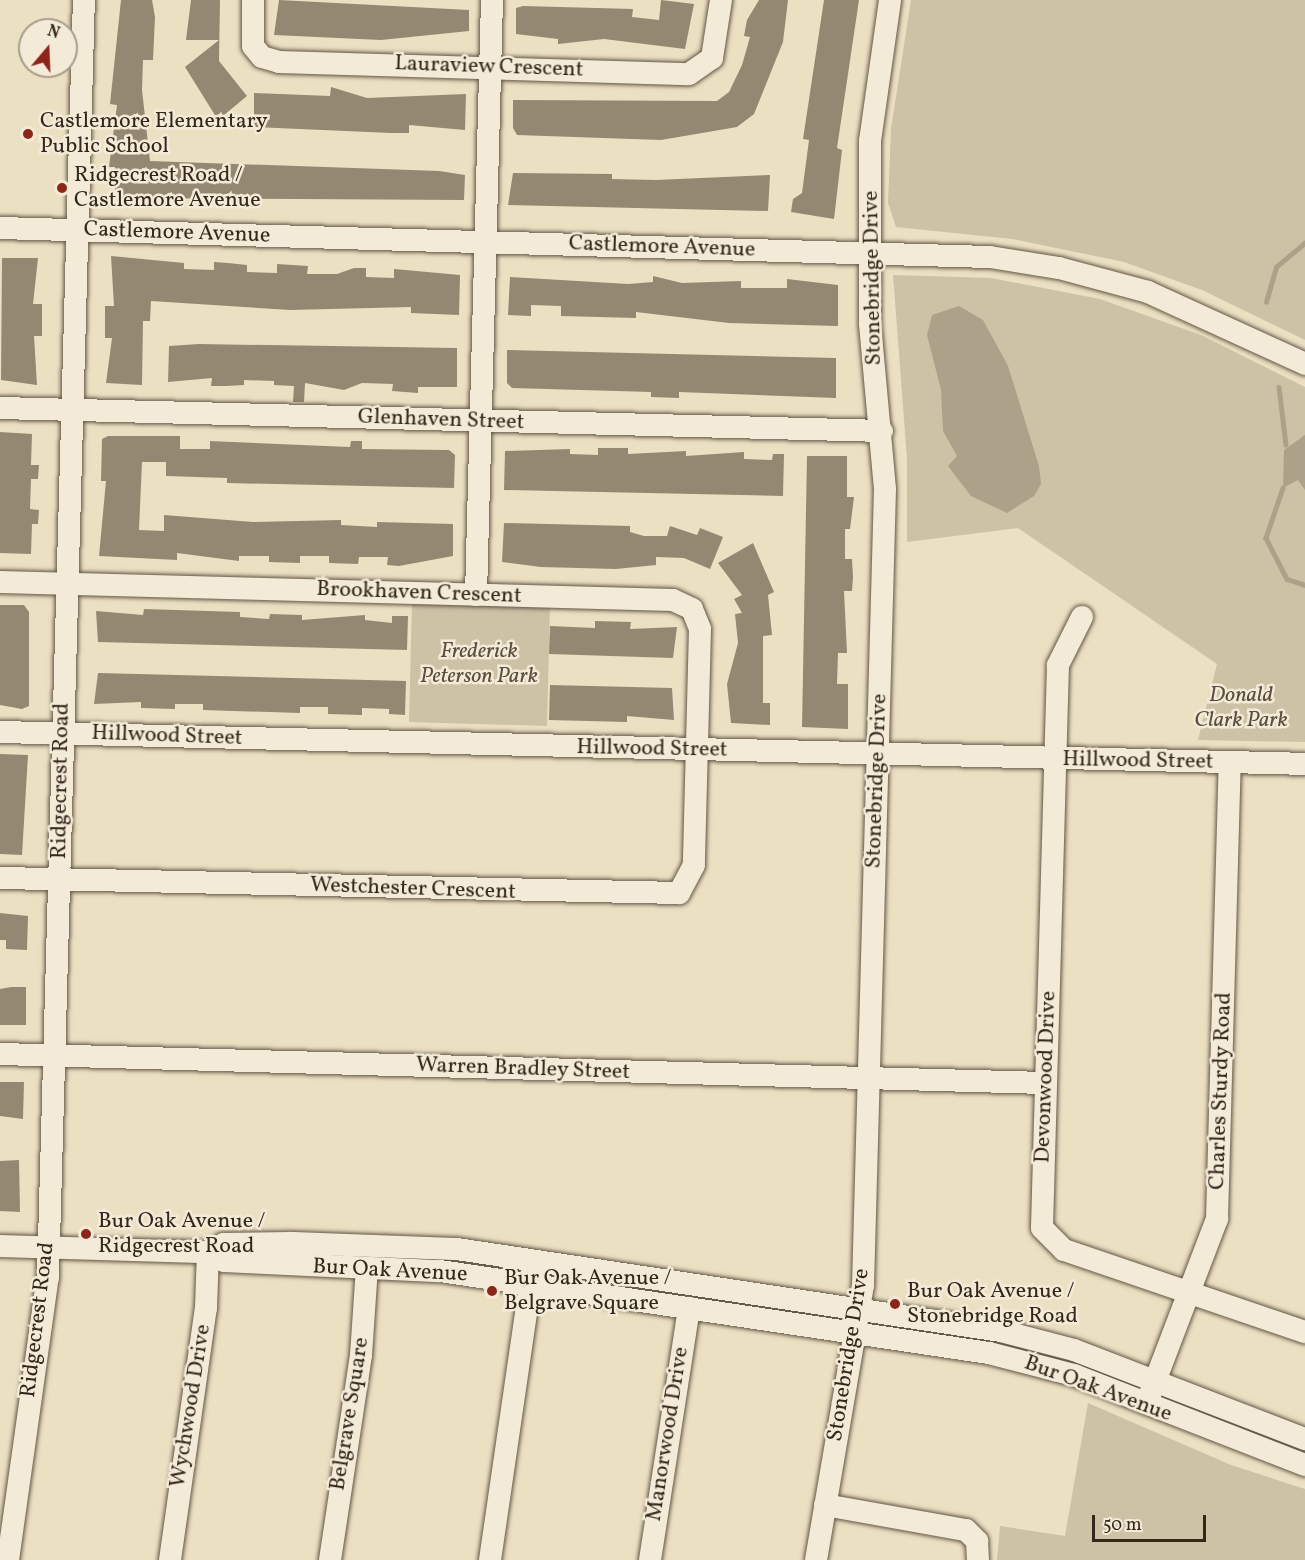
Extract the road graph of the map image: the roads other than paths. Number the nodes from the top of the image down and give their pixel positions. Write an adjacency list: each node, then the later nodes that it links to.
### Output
1 (84, 0): 8 (street, Ridgecrest Road)
2 (253, 0): 6 (street, Lauraview Crescent)
3 (492, 0): 6 (street)
4 (721, 0): 6 (street, Lauraview Crescent)
5 (890, 0): 10 (street, Stonebridge Drive)
6 (490, 66): 9 (street)
7 (0, 228): 8 (street, Castlemore Avenue)
8 (76, 230): 9 (street, Castlemore Avenue); 13 (street, Ridgecrest Road)
9 (484, 242): 10 (street, Castlemore Avenue); 14 (street)
10 (871, 253): 11 (street, Castlemore Avenue); 15 (street, Stonebridge Drive)
11 (1305, 364)
12 (0, 408): 13 (street, Glenhaven Street)
13 (72, 411): 14 (street, Glenhaven Street); 17 (street, Ridgecrest Road)
14 (480, 422): 15 (street, Glenhaven Street); 18 (street)
15 (882, 431): 23 (street, Stonebridge Drive)
16 (0, 582): 17 (street, Brookhaven Crescent)
17 (66, 584): 18 (street, Brookhaven Crescent); 21 (street, Ridgecrest Road)
18 (476, 595): 22 (street, Brookhaven Crescent)
19 (1082, 617): 24 (street, Devonwood Drive)
20 (0, 732): 21 (street, Hillwood Street)
21 (62, 733): 22 (street, Hillwood Street); 28 (street, Ridgecrest Road)
22 (697, 750): 23 (street, Hillwood Street); 28 (street, Westchester Crescent)
23 (878, 755): 24 (street, Hillwood Street); 31 (street, Stonebridge Drive)
24 (1054, 759): 25 (street, Hillwood Street); 32 (street, Devonwood Drive)
25 (1230, 763): 26 (street, Hillwood Street); 39 (street, Charles Sturdy Road)
26 (1305, 764)
27 (0, 878): 28 (street, Westchester Crescent)
28 (59, 880): 30 (street, Ridgecrest Road)
29 (0, 1054): 30 (street, Warren Bradley Street)
30 (54, 1056): 31 (street, Warren Bradley Street); 34 (street, Ridgecrest Road)
31 (869, 1078): 32 (street, Warren Bradley Street); 41 (street, Stonebridge Drive)
32 (1046, 1083): 39 (street, Devonwood Drive)
33 (0, 1246): 34 (street, Bur Oak Avenue)
34 (48, 1248): 35 (street, Bur Oak Avenue); 49 (street, Ridgecrest Road)
35 (208, 1252): 36 (street, Bur Oak Avenue); 37 (street, Bur Oak Avenue); 50 (street, Wychwood Drive)
36 (534, 1260): 38 (street); 41 (street, Bur Oak Avenue)
37 (367, 1268): 38 (street, Bur Oak Avenue); 51 (street, Belgrave Square)
38 (531, 1284): 40 (street, Bur Oak Avenue); 52 (street)
39 (1191, 1293): 43 (street); 44 (street, Charles Sturdy Road)
40 (689, 1308): 42 (street, Bur Oak Avenue); 53 (street, Manorwood Drive)
41 (859, 1309): 42 (street, Stonebridge Drive); 44 (street, Bur Oak Avenue)
42 (855, 1332): 45 (street, Bur Oak Avenue); 48 (street, Stonebridge Drive)
43 (1305, 1332)
44 (1155, 1383): 45 (street, Charles Sturdy Road); 46 (street, Bur Oak Avenue)
45 (1146, 1405): 47 (street, Bur Oak Avenue)
46 (1305, 1440)
47 (1305, 1465)
48 (825, 1505): 54 (street, Stonebridge Drive); 55 (street)
49 (8, 1560)
50 (170, 1560)
51 (330, 1560)
52 (489, 1560)
53 (650, 1560)
54 (816, 1560)
55 (978, 1560)

